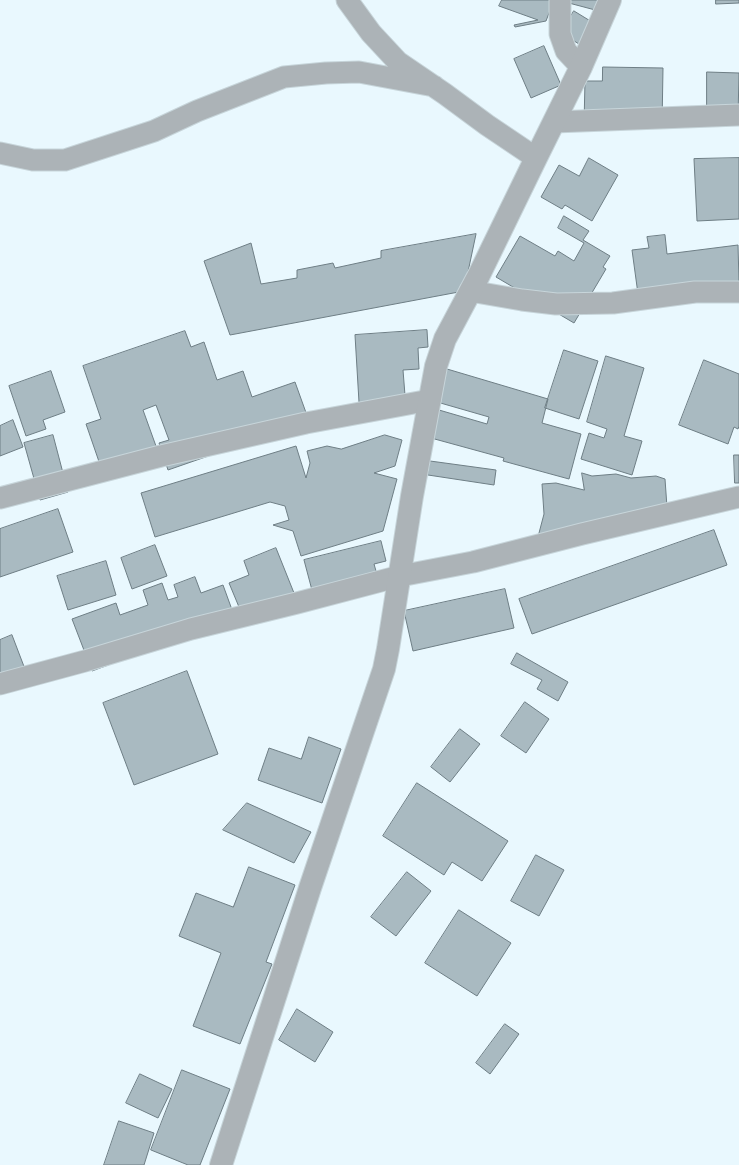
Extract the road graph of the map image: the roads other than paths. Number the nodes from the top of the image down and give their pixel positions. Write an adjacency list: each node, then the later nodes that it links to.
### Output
1 (347, 0): 5 (street)
2 (560, 0): 4 (street)
3 (610, 0): 4 (street)
4 (581, 67): 7 (street)
5 (434, 86): 8 (street); 9 (street)
6 (739, 115): 7 (street)
7 (554, 122): 9 (street)
8 (0, 153)
9 (536, 158): 10 (street)
10 (470, 290): 11 (street); 12 (street)
11 (739, 292)
12 (430, 400): 14 (street); 15 (street)
13 (739, 497): 15 (street)
14 (0, 498)
15 (400, 576): 16 (street); 17 (street)
16 (0, 684)
17 (221, 1165)

